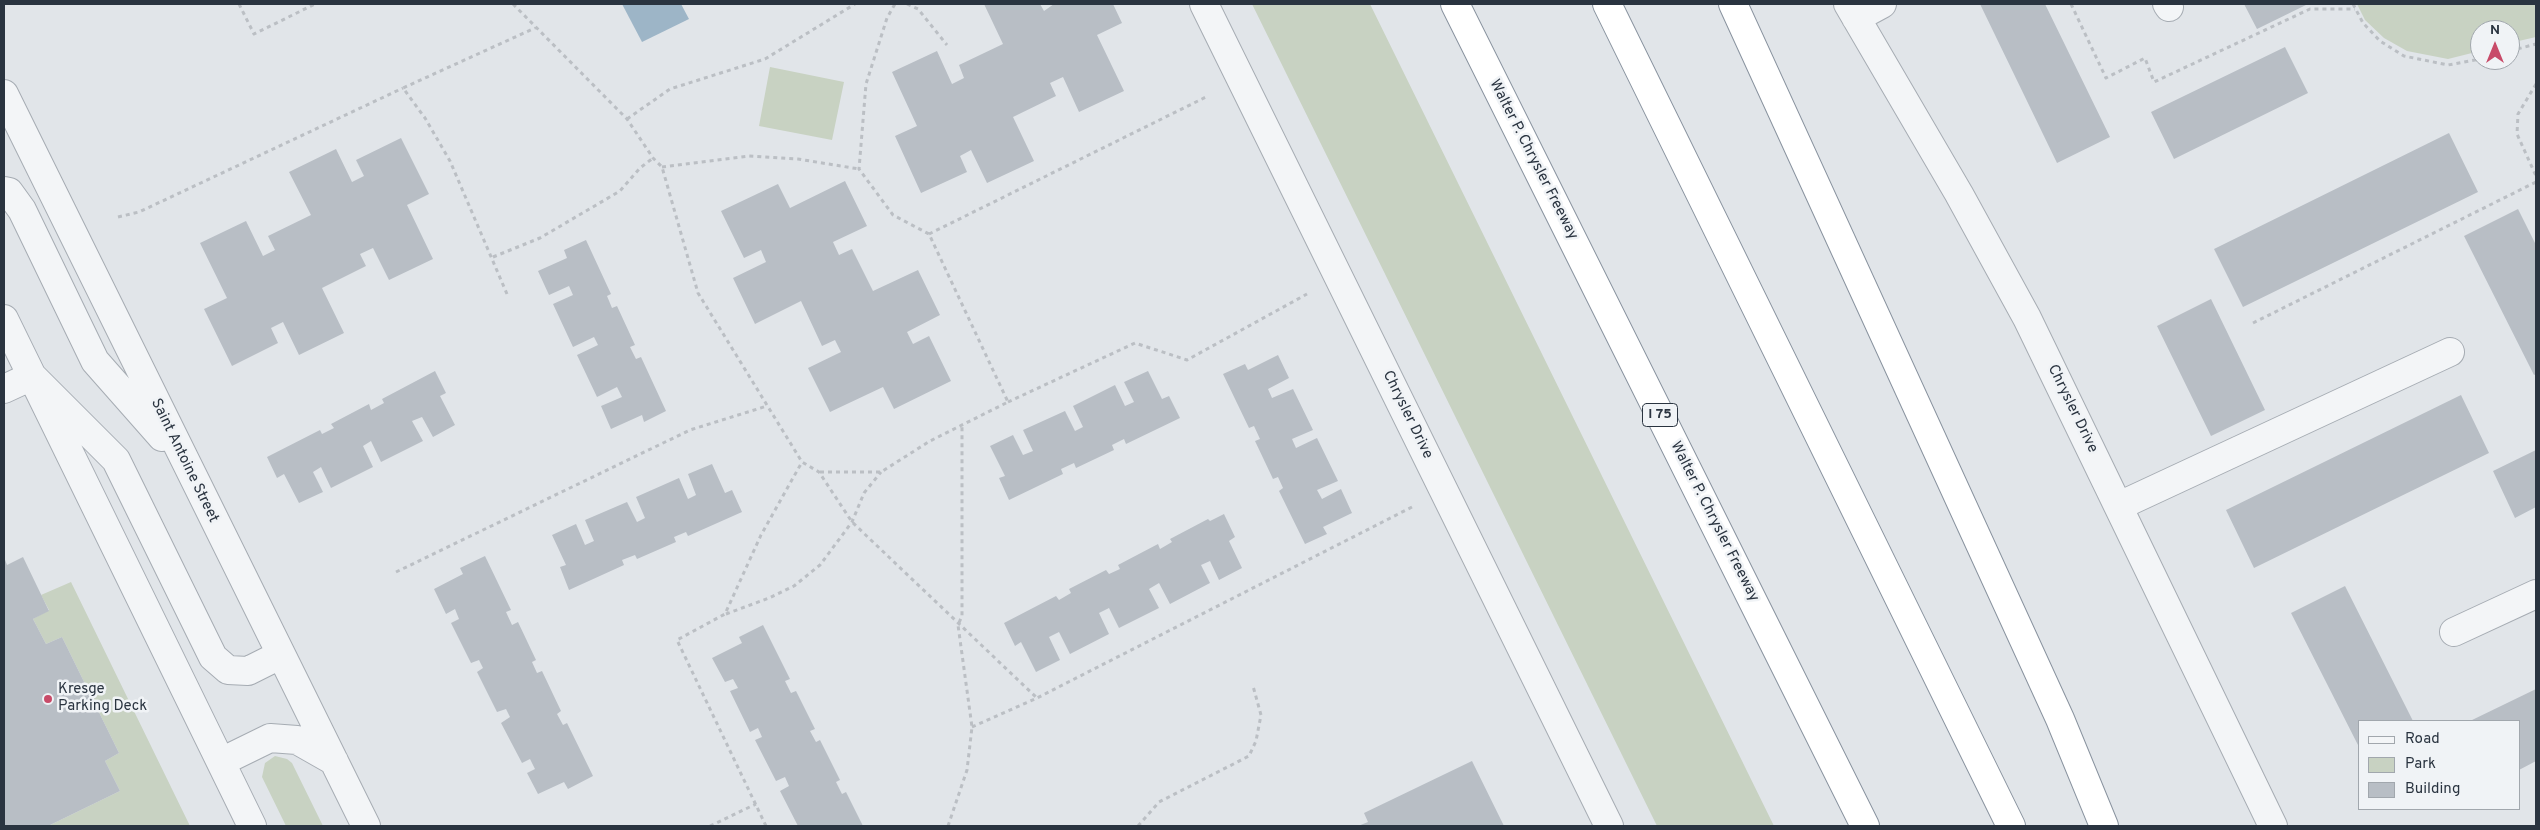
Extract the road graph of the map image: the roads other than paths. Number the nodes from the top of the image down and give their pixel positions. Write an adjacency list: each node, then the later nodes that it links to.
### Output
1 (1204, 4): 22 (street, Chrysler Drive)
2 (1455, 4): 23 (highway, Walter P. Chrysler Freeway / I 75)
3 (1607, 4): 24 (highway)
4 (1733, 4): 25 (highway)
5 (1882, 4): 6 (street)
6 (1852, 11): 14 (street, Chrysler Drive)
7 (4, 94): 13 (street, Saint Antoine Street)
8 (4, 191): 13 (street)
9 (4, 319): 11 (street)
10 (2450, 352): 14 (street)
11 (32, 376): 12 (street); 17 (street); 19 (street)
12 (4, 389)
13 (186, 464): 17 (street, Saint Antoine Street)
14 (2119, 506): 26 (street, Chrysler Drive)
15 (2536, 594): 16 (street)
16 (2454, 632)
17 (280, 655): 18 (street, Saint Antoine Street)
18 (334, 761): 19 (street); 21 (street, Saint Antoine Street)
19 (221, 762): 20 (street)
20 (252, 826)
21 (366, 826)
22 (1609, 826)
23 (1865, 826)
24 (2011, 826)
25 (2104, 826)
26 (2274, 826)

